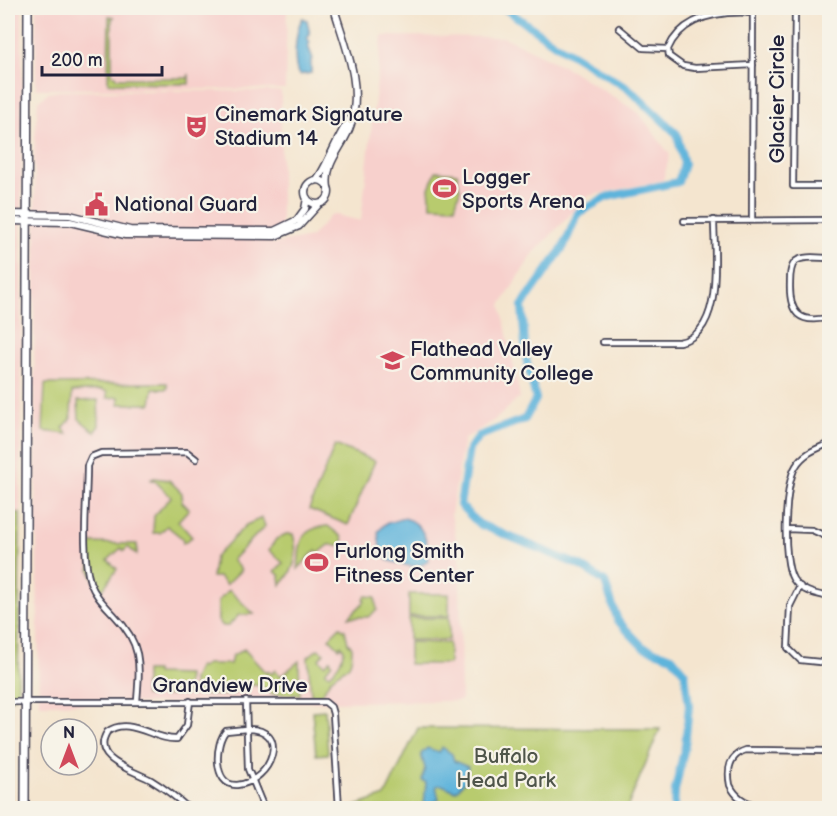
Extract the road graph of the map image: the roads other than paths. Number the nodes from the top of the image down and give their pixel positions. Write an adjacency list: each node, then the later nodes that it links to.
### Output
1 (28, 8): 15 (main road)
2 (334, 8): 8 (main road)
3 (753, 10): 6 (street); 7 (street)
4 (830, 10): 10 (street, Glacier Circle)
5 (619, 28): 6 (street)
6 (669, 49): 7 (street)
7 (753, 65): 17 (street)
8 (352, 117): 9 (main road); 11 (main road)
9 (315, 181): 11 (main road); 12 (main road)
10 (830, 186)
11 (328, 188): 13 (main road)
12 (307, 198): 13 (main road); 15 (main road)
13 (319, 204): 15 (main road)
14 (8, 214): 15 (main road)
15 (27, 218): 19 (main road); 35 (main road)
16 (714, 220): 17 (street); 20 (street); 23 (street)
17 (752, 220): 18 (street)
18 (830, 220)
19 (8, 221)
20 (684, 221)
21 (830, 258): 22 (street)
22 (830, 317)
23 (603, 342)
24 (830, 443): 26 (street)
25 (196, 459): 31 (street)
26 (787, 529): 27 (street); 28 (street)
27 (830, 538)
28 (800, 586): 29 (street); 30 (street)
29 (830, 597)
30 (830, 663)
31 (137, 701): 32 (street, Grandview Drive); 35 (street, Grandview Drive)
32 (190, 701): 33 (street, Grandview Drive); 40 (street)
33 (246, 701): 36 (street); 42 (street, Grandview Drive)
34 (8, 702): 35 (street)
35 (25, 702): 39 (main road)
36 (246, 729): 38 (street); 38 (street); 38 (street)
37 (830, 751): 43 (street)
38 (251, 779): 41 (street)
39 (25, 808)
40 (188, 808)
41 (264, 808)
42 (339, 808)
43 (808, 808)
44 (817, 808): 45 (street)
45 (830, 808)

